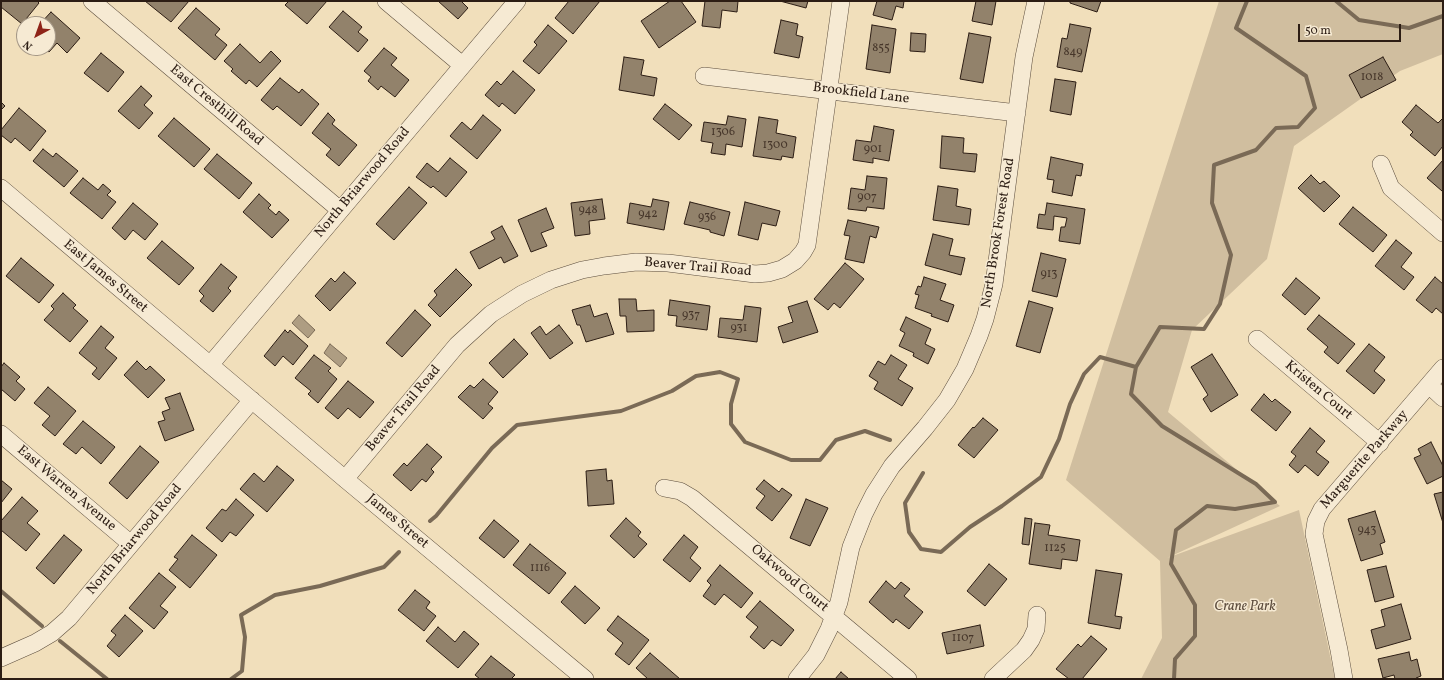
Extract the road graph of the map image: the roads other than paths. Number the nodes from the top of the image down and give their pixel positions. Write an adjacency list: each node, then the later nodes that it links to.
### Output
1 (92, 1): 12 (street, East Cresthill Road)
2 (386, 1): 6 (street)
3 (516, 1): 6 (street, North Briarwood Road)
4 (841, 1): 8 (street, Beaver Trail Road)
5 (1036, 1): 9 (street, North Brook Forest Road)
6 (462, 65): 12 (street, North Briarwood Road)
7 (704, 76): 8 (street, Brookfield Lane)
8 (830, 90): 9 (street, Brookfield Lane); 22 (street, Beaver Trail Road)
9 (1017, 113): 26 (street, North Brook Forest Road)
10 (1381, 164): 13 (street)
11 (1, 188): 15 (street, East James Street)
12 (340, 210): 15 (street, North Briarwood Road)
13 (1443, 233)
14 (1257, 339): 21 (street, Kristen Court)
15 (210, 365): 19 (street, James Street)
16 (1443, 368): 17 (street, Marguerite Parkway)
17 (1429, 385): 18 (street); 21 (street, Marguerite Parkway)
18 (1443, 398)
19 (252, 400): 22 (street, James Street); 24 (street, North Briarwood Road)
20 (1, 434): 24 (street, East Warren Avenue)
21 (1380, 443): 32 (street, Marguerite Parkway)
22 (345, 480): 28 (street, James Street)
23 (664, 488): 26 (street, Oakwood Court)
24 (131, 544): 27 (street, North Briarwood Road)
25 (1037, 615): 31 (street)
26 (834, 616): 29 (street, North Brook Forest Road); 30 (street, Oakwood Court)
27 (1, 658)
28 (585, 679)
29 (798, 679)
30 (908, 679)
31 (993, 679)
32 (1344, 679)

